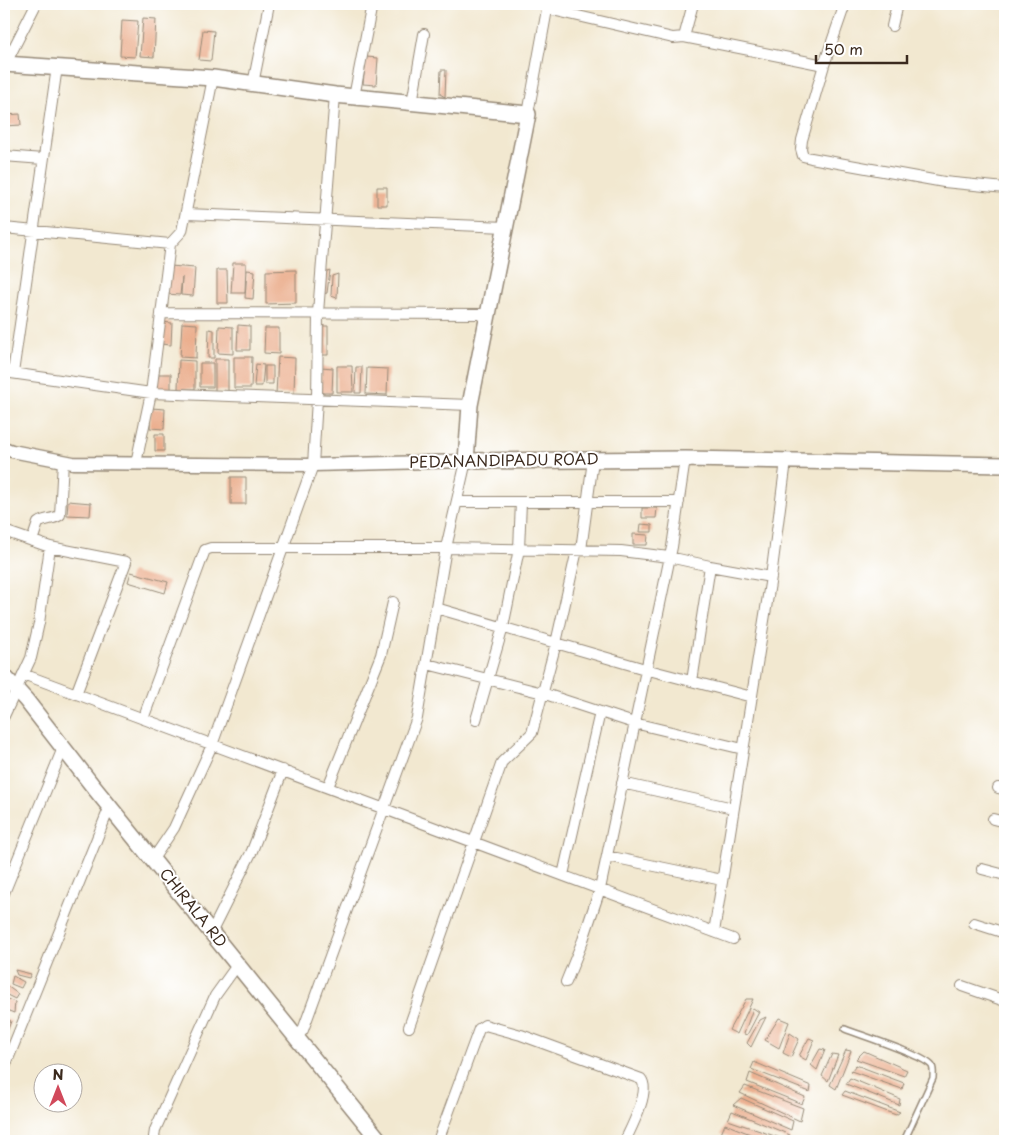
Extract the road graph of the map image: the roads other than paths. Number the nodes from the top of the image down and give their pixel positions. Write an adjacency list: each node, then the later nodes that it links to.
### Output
1 (36, 4): 11 (street)
2 (268, 4): 15 (street)
3 (372, 4): 17 (street)
4 (693, 4): 10 (street)
5 (845, 4): 12 (street)
6 (897, 4): 8 (street)
7 (548, 6): 10 (street); 19 (street)
8 (892, 26)
9 (424, 34): 18 (street)
10 (684, 37): 12 (street)
11 (4, 64): 13 (main road)
12 (824, 65): 22 (street)
13 (57, 67): 14 (main road); 21 (street)
14 (214, 78): 15 (main road); 23 (street)
15 (253, 84): 16 (main road)
16 (335, 95): 17 (main road); 24 (street)
17 (354, 97): 18 (main road)
18 (412, 103): 19 (main road)
19 (528, 114): 25 (main road)
20 (4, 156): 21 (street)
21 (43, 160): 27 (street)
22 (1005, 188)
23 (186, 214): 24 (street); 28 (street)
24 (325, 220): 25 (street); 30 (street)
25 (506, 227): 31 (main road)
26 (4, 228): 27 (street)
27 (33, 230): 28 (street); 32 (street)
28 (170, 244): 29 (street)
29 (161, 313): 30 (street); 33 (street)
30 (318, 313): 31 (street); 34 (street)
31 (488, 314): 35 (main road)
32 (8, 372): 33 (street)
33 (151, 393): 34 (street); 42 (street)
34 (317, 399): 35 (street); 44 (street)
35 (470, 405): 40 (main road)
36 (4, 448): 39 (street, PEDANANDIPADU ROAD)
37 (685, 459): 38 (main road, PEDANANDIPADU ROAD); 41 (main road, PEDANANDIPADU ROAD); 48 (street)
38 (593, 460): 40 (main road, PEDANANDIPADU ROAD); 47 (street)
39 (63, 461): 42 (street, PEDANANDIPADU ROAD); 50 (street)
40 (466, 461): 44 (street, PEDANANDIPADU ROAD); 45 (street)
41 (786, 461): 43 (main road, PEDANANDIPADU ROAD); 58 (street)
42 (136, 464): 44 (street, PEDANANDIPADU ROAD)
43 (1005, 465)
44 (313, 466): 54 (street)
45 (457, 502): 46 (street); 52 (street)
46 (521, 502): 47 (street); 53 (street)
47 (588, 502): 48 (street); 55 (street)
48 (679, 502): 56 (street)
49 (4, 531): 50 (street)
50 (32, 541): 51 (street)
51 (50, 547): 65 (street); 71 (street)
52 (446, 548): 53 (street); 54 (street); 60 (street)
53 (519, 549): 55 (street); 61 (street)
54 (282, 550): 75 (street); 78 (street)
55 (579, 550): 56 (street); 62 (street)
56 (670, 557): 57 (street); 64 (street)
57 (710, 566): 58 (street); 68 (street)
58 (771, 577): 72 (street)
59 (393, 602): 83 (street)
60 (436, 608): 61 (street); 63 (street)
61 (504, 627): 62 (street); 67 (street)
62 (556, 643): 64 (street); 70 (street)
63 (427, 664): 67 (street); 85 (street)
64 (646, 669): 68 (street); 77 (street)
65 (23, 674): 69 (street); 71 (street)
66 (4, 676): 69 (main road, CHIRALA RD)
67 (488, 679): 70 (street); 76 (street)
68 (692, 681): 72 (street)
69 (16, 688): 74 (street); 79 (main road, CHIRALA RD)
70 (544, 693): 73 (street); 89 (street)
71 (76, 694): 75 (street)
72 (752, 697): 80 (street)
73 (600, 712): 77 (street); 93 (street)
74 (4, 716)
75 (143, 719): 78 (street)
76 (476, 720)
77 (634, 723): 80 (street); 82 (street)
78 (212, 745): 81 (street); 91 (street)
79 (63, 748): 84 (main road, CHIRALA RD); 97 (street)
80 (742, 749): 86 (street)
81 (283, 770): 83 (street); 99 (street)
82 (622, 783): 86 (street); 90 (street)
83 (328, 787): 85 (street)
84 (110, 806): 91 (main road, CHIRALA RD); 110 (street)
85 (383, 807): 89 (street); 109 (street)
86 (733, 808): 95 (street)
87 (993, 819): 88 (street)
88 (1005, 822)
89 (475, 842): 93 (street); 107 (street)
90 (607, 856): 95 (street); 96 (street)
91 (153, 859): 99 (main road, CHIRALA RD)
92 (982, 869): 94 (street)
93 (563, 875): 96 (street)
94 (1005, 875)
95 (722, 880): 100 (street)
96 (600, 889): 100 (street); 104 (street)
97 (4, 893)
98 (974, 923): 101 (street)
99 (212, 931): 103 (main road, CHIRALA RD)
100 (714, 932): 102 (street)
101 (1005, 933)
102 (733, 939)
103 (238, 964): 109 (main road, CHIRALA RD); 111 (street)
104 (566, 982)
105 (962, 986): 106 (street)
106 (1005, 1001)
107 (409, 1027)
108 (845, 1029): 115 (lane)
109 (297, 1037): 112 (main road, CHIRALA RD)
110 (4, 1069)
111 (157, 1141)
112 (380, 1141)
113 (438, 1141): 114 (street)
114 (625, 1141)
115 (904, 1141)

